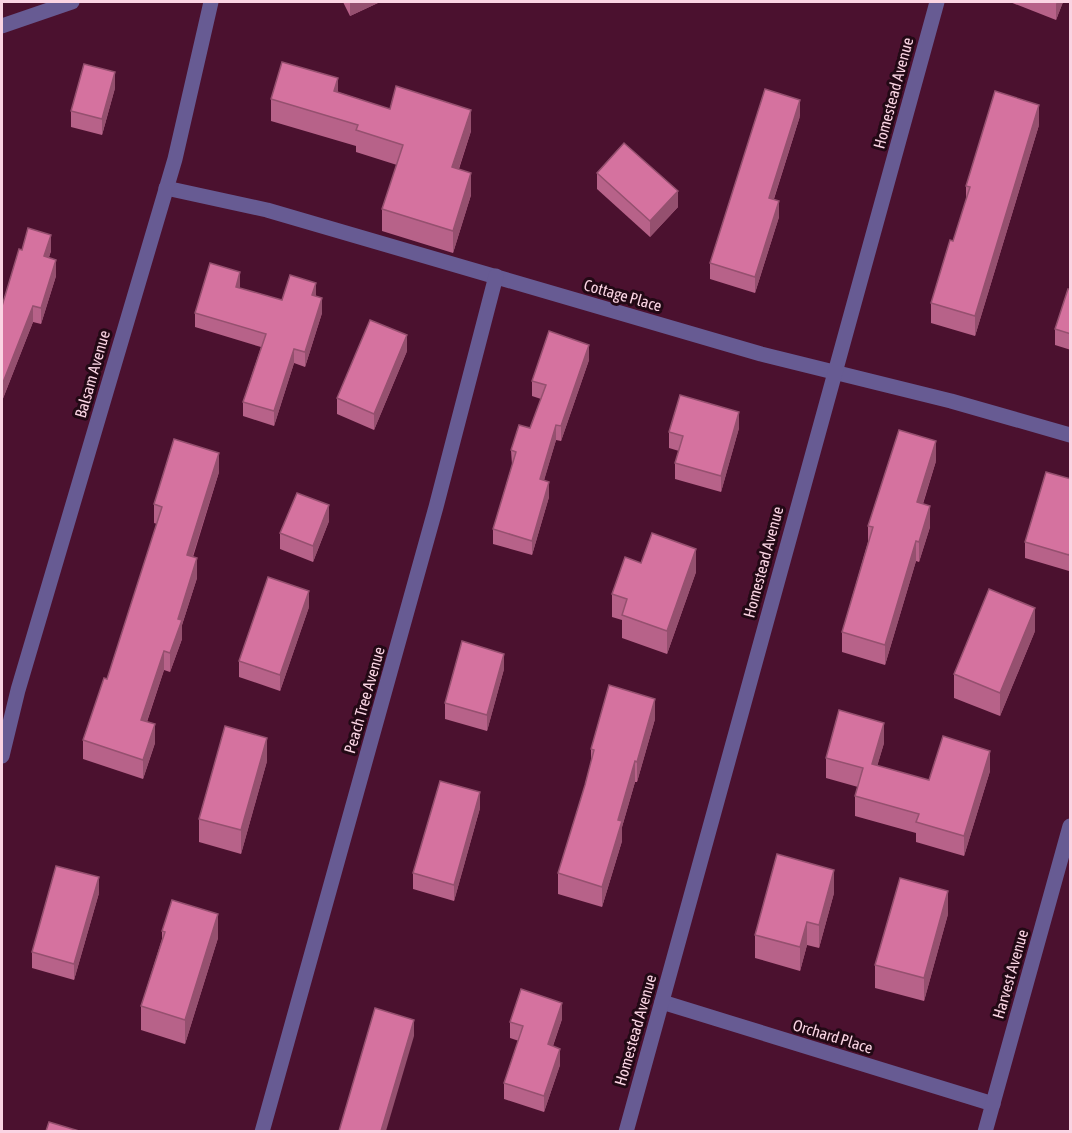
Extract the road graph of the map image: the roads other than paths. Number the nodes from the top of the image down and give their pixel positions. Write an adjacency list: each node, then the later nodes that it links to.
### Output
1 (72, 2): 4 (street)
2 (211, 2): 5 (street, Balsam Avenue)
3 (937, 2): 7 (street, Homestead Avenue)
4 (2, 26)
5 (166, 188): 6 (street, Cottage Place); 9 (street, Balsam Avenue)
6 (496, 276): 7 (street, Cottage Place); 13 (street, Peach Tree Avenue)
7 (834, 372): 8 (street, Cottage Place); 11 (street, Homestead Avenue)
8 (1071, 435)
9 (2, 756)
10 (1071, 826): 12 (street, Harvest Avenue)
11 (662, 1002): 12 (street, Orchard Place); 14 (street, Homestead Avenue)
12 (993, 1104): 15 (street, Harvest Avenue)
13 (262, 1131)
14 (626, 1131)
15 (985, 1131)

